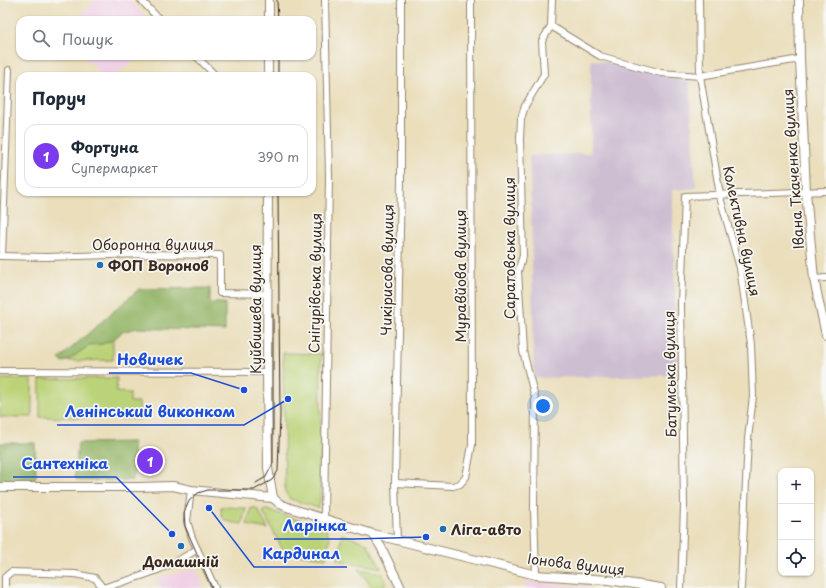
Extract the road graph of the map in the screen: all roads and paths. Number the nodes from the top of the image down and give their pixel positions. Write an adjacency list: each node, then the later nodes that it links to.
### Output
1 (141, 0): 9 (street)
2 (269, 0): 10 (main road)
3 (325, 0): 34 (street, Снігурівська вулиця)
4 (401, 0): 30 (street, Чикірисова вулиця)
5 (471, 0): 30 (street, Муравйова вулиця)
6 (552, 0): 11 (street)
7 (699, 0): 18 (street, Колективна вулиця)
8 (798, 0): 12 (main road, Івана Ткаченка вулиця)
9 (156, 16)
10 (269, 16)
11 (552, 26): 18 (street); 38 (street, Саратовська вулиця)
12 (800, 59): 18 (street); 20 (main road, Івана Ткаченка вулиця)
13 (200, 60): 16 (street)
14 (268, 60): 17 (main road)
15 (9, 70): 23 (street)
16 (212, 72)
17 (268, 72)
18 (700, 76): 21 (street, Колективна вулиця)
19 (826, 191): 20 (street)
20 (806, 192): 21 (street); 25 (main road, Івана Ткаченка вулиця)
21 (720, 195): 45 (street, Батумська вулиця); 46 (street, Колективна вулиця)
22 (268, 196): 26 (main road, Куйбишева вулиця)
23 (1, 256): 26 (street, Оборонна вулиця)
24 (826, 278): 25 (street)
25 (814, 279): 27 (main road, Івана Ткаченка вулиця)
26 (268, 294): 29 (main road, Куйбишева вулиця)
27 (826, 335)
28 (0, 371): 29 (street)
29 (267, 372): 33 (main road, Куйбишева вулиця)
30 (395, 483): 36 (street, Чикірисова вулиця)
31 (0, 487): 32 (main road)
32 (191, 490): 33 (main road); 37 (street)
33 (273, 498): 34 (main road)
34 (324, 519): 35 (main road)
35 (373, 534): 36 (main road, Іонова вулиця); 43 (main road)
36 (397, 541): 38 (main road, Іонова вулиця)
37 (197, 549): 41 (street); 42 (street)
38 (536, 575): 39 (main road, Іонова вулиця)
39 (608, 584): 44 (main road, Іонова вулиця)
40 (5, 588): 41 (street)
41 (103, 588)
42 (215, 588)
43 (401, 588)
44 (661, 588)
45 (681, 588)
46 (741, 588)

